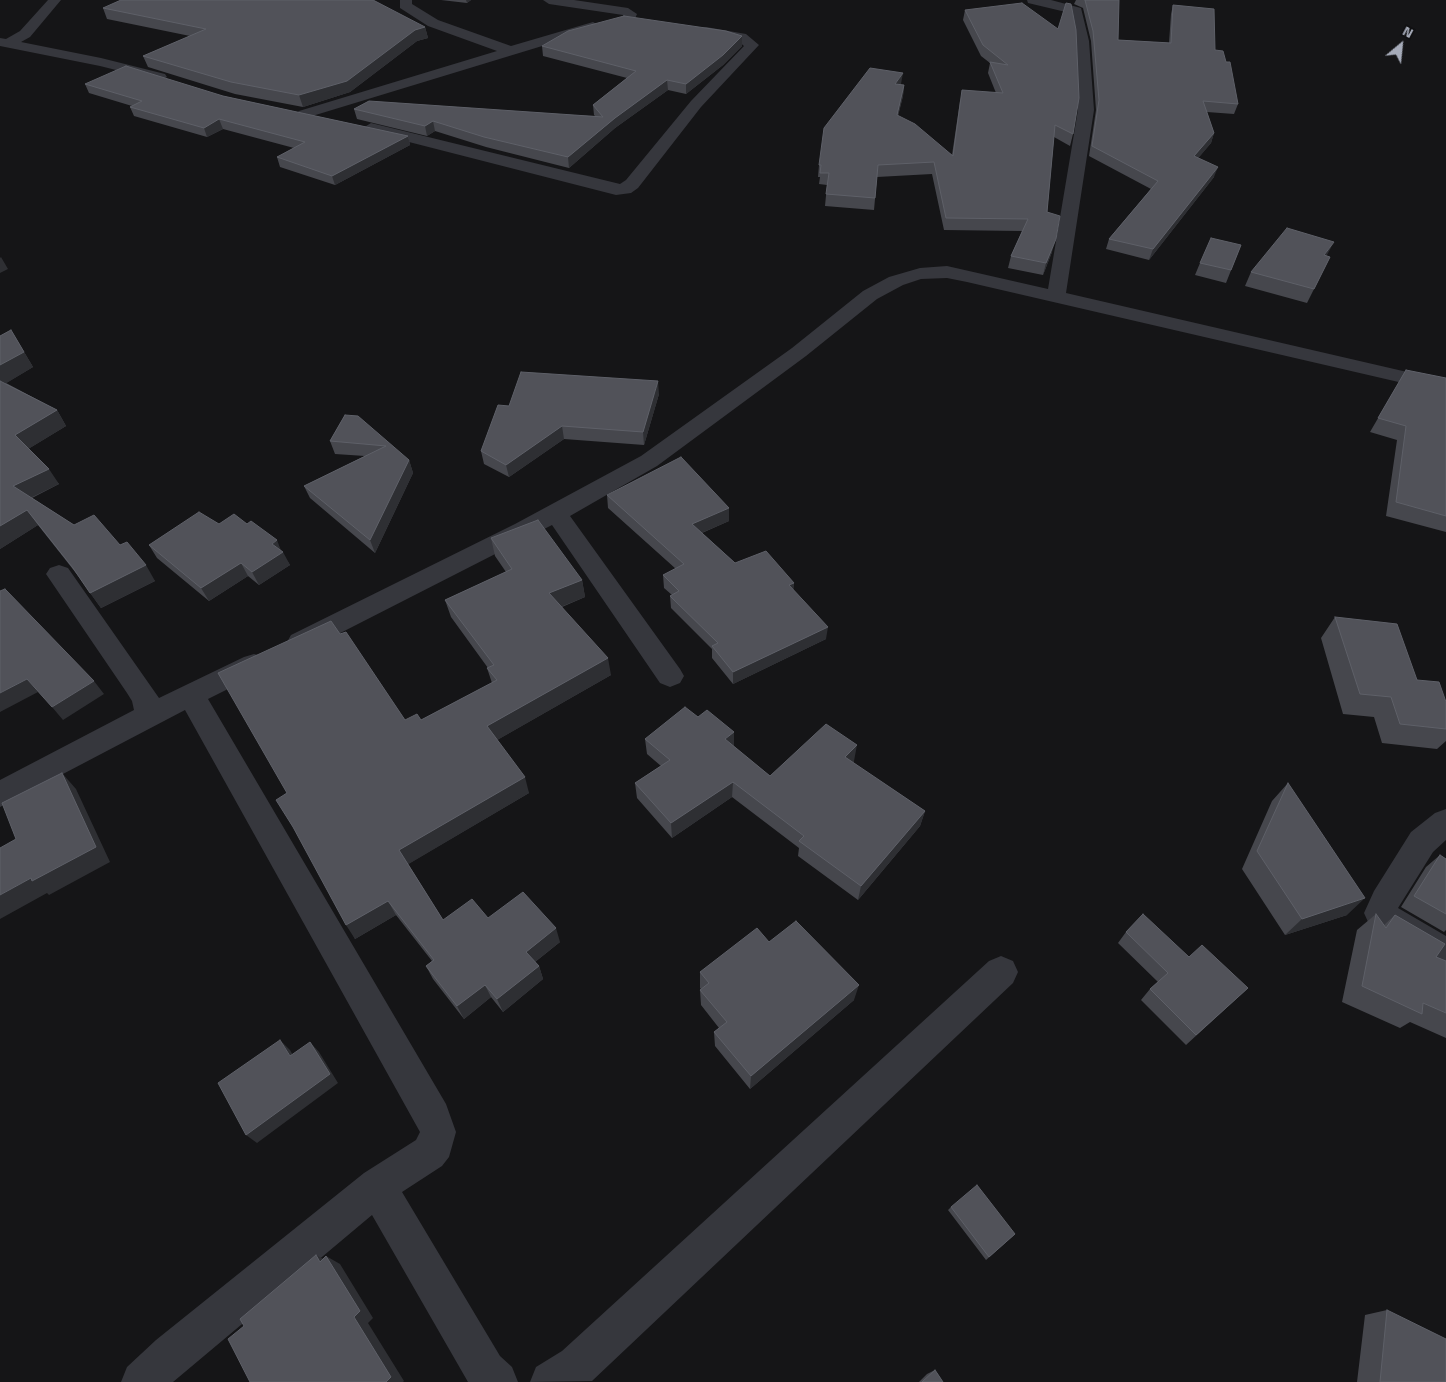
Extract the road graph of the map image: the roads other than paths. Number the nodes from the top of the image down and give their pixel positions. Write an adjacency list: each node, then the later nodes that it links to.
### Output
1 (55, 0): 8 (street)
2 (406, 0): 9 (street)
3 (549, 0): 5 (street)
4 (1033, 0): 15 (street)
5 (629, 18): 6 (street); 9 (street)
6 (648, 21)
7 (693, 29): 14 (street)
8 (4, 43): 10 (street)
9 (508, 50): 12 (street)
10 (174, 82)
11 (287, 110): 12 (street)
12 (304, 114): 13 (street)
13 (333, 120)
14 (358, 125)
15 (1056, 297): 16 (street); 17 (street)
16 (1446, 387)
17 (556, 513): 19 (street); 20 (street)
18 (59, 574): 21 (street)
19 (670, 676)
20 (191, 695): 21 (street); 26 (street)
21 (149, 715): 22 (street)
22 (0, 794)
23 (1446, 822): 24 (street)
24 (1446, 954)
25 (1001, 972): 29 (street)
26 (377, 1186): 27 (street); 28 (street)
27 (142, 1382)
28 (497, 1382)
29 (551, 1382)

